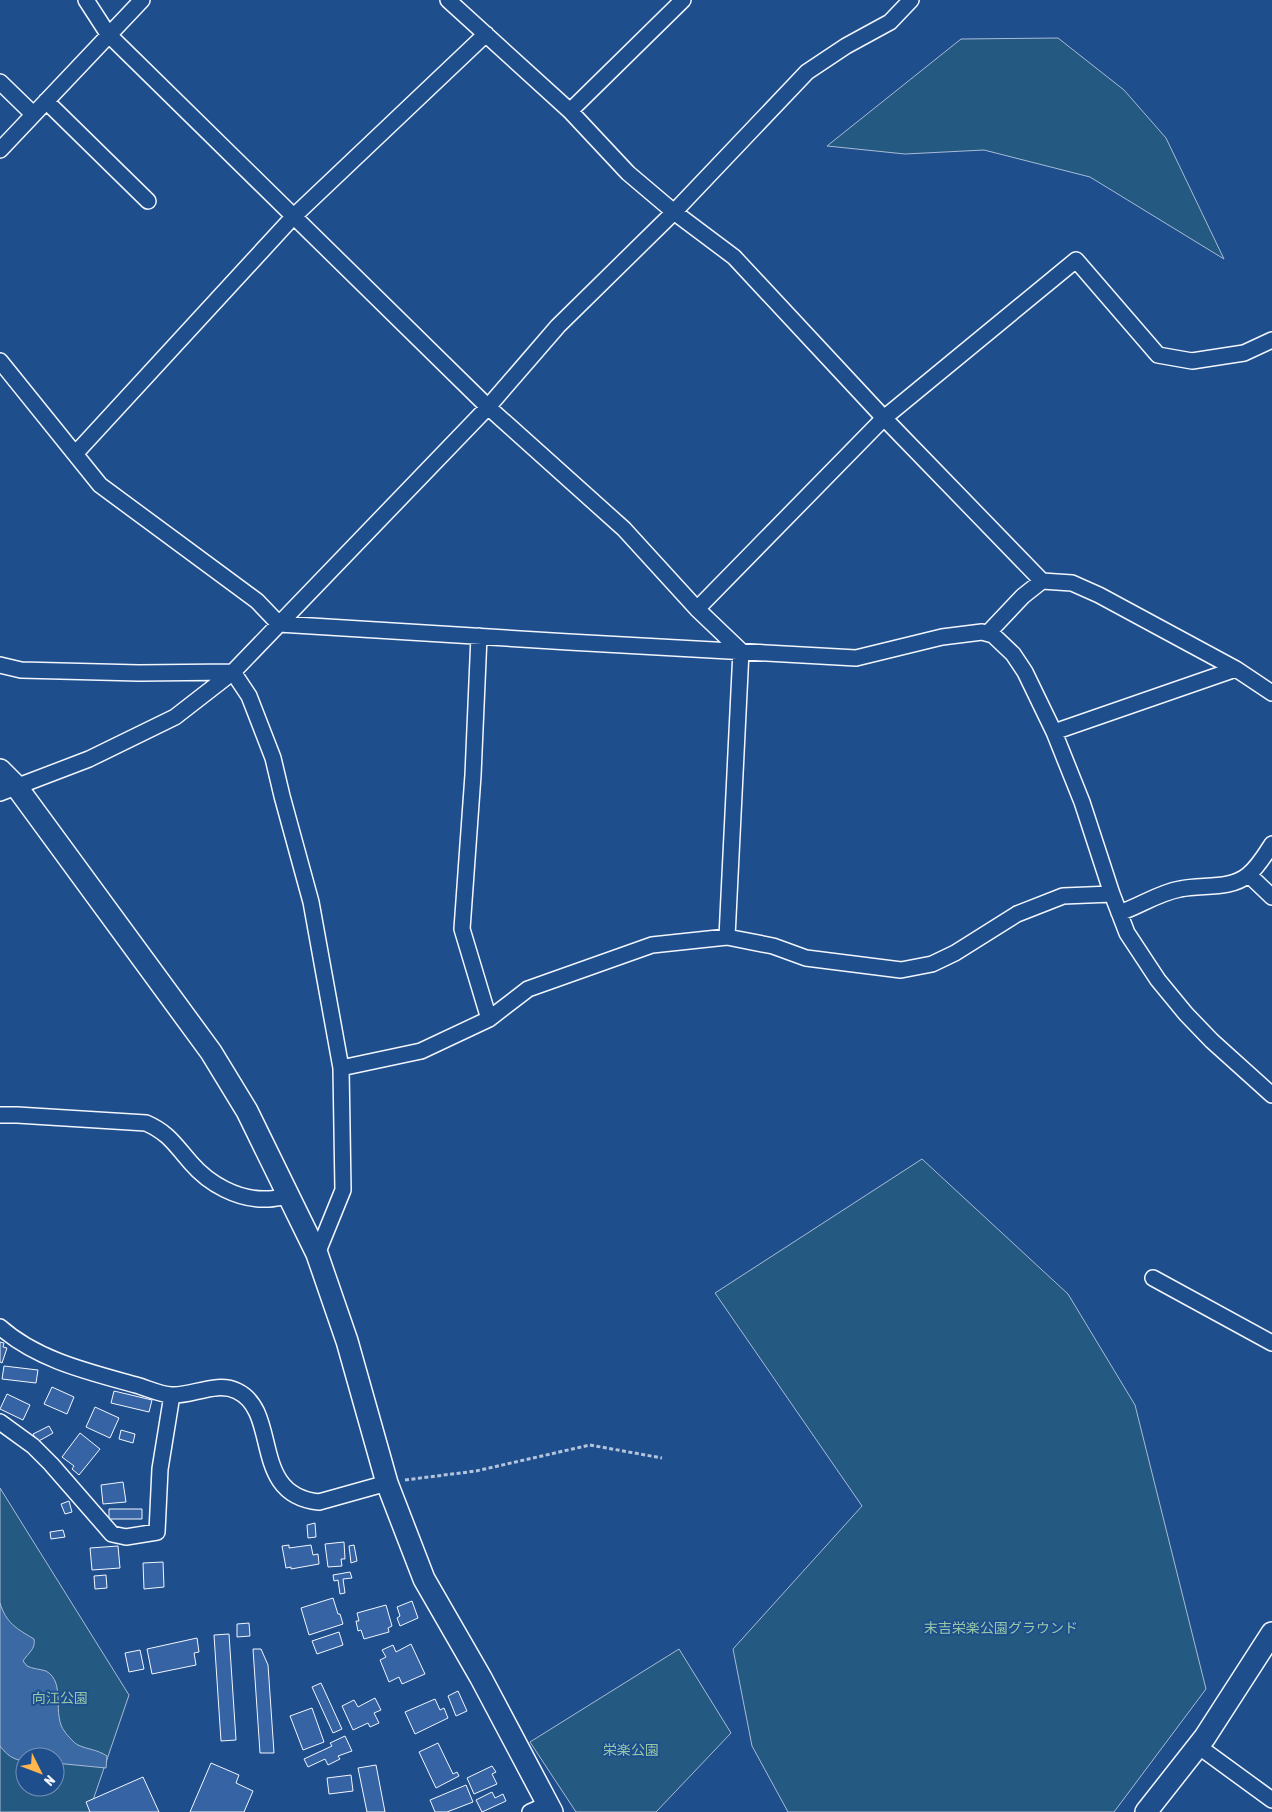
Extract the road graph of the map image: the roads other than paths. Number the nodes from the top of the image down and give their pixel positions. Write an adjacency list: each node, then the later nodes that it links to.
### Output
1 (86, 0): 6 (street)
2 (142, 0): 6 (street)
3 (682, 0): 10 (street)
4 (910, 0): 14 (street)
5 (449, 1): 7 (street)
6 (108, 34): 9 (street); 15 (street)
7 (486, 34): 10 (street); 15 (street)
8 (0, 82): 11 (street)
9 (46, 101): 11 (street); 13 (street)
10 (570, 111): 14 (street)
11 (33, 114): 12 (street)
12 (0, 150)
13 (148, 201)
14 (674, 212): 18 (street); 19 (street)
15 (293, 217): 18 (street); 20 (street)
16 (1272, 340): 19 (street)
17 (0, 362): 20 (street)
18 (488, 407): 22 (street); 23 (street)
19 (884, 418): 21 (street); 22 (street)
20 (75, 454): 23 (street)
21 (1042, 581): 24 (street); 28 (street)
22 (697, 610): 26 (street)
23 (279, 624): 25 (street); 29 (street)
24 (988, 633): 26 (street); 31 (street)
25 (479, 636): 26 (street); 40 (street)
26 (741, 650): 39 (street)
27 (0, 665): 29 (street)
28 (1236, 669): 30 (street); 31 (street)
29 (232, 672): 33 (street); 41 (street)
30 (1272, 693)
31 (1054, 732): 36 (street)
32 (0, 770): 33 (street)
33 (8, 789): 44 (street)
34 (1272, 844): 35 (street)
35 (1249, 875): 37 (street); 38 (street)
36 (1112, 894): 38 (street); 39 (street)
37 (1272, 897)
38 (1119, 914): 42 (street)
39 (727, 937): 40 (street)
40 (489, 1019): 41 (street)
41 (341, 1068): 45 (street)
42 (1272, 1095)
43 (0, 1115): 44 (street)
44 (289, 1196): 45 (street)
45 (317, 1254): 51 (street)
46 (1153, 1278): 48 (street)
47 (0, 1327): 49 (street)
48 (1272, 1343)
49 (172, 1395): 50 (street); 51 (street)
50 (0, 1422)
51 (388, 1483): 55 (street)
52 (1272, 1633): 53 (street)
53 (1198, 1746): 54 (street); 56 (street)
54 (1272, 1800)
55 (544, 1809)
56 (1146, 1812)

